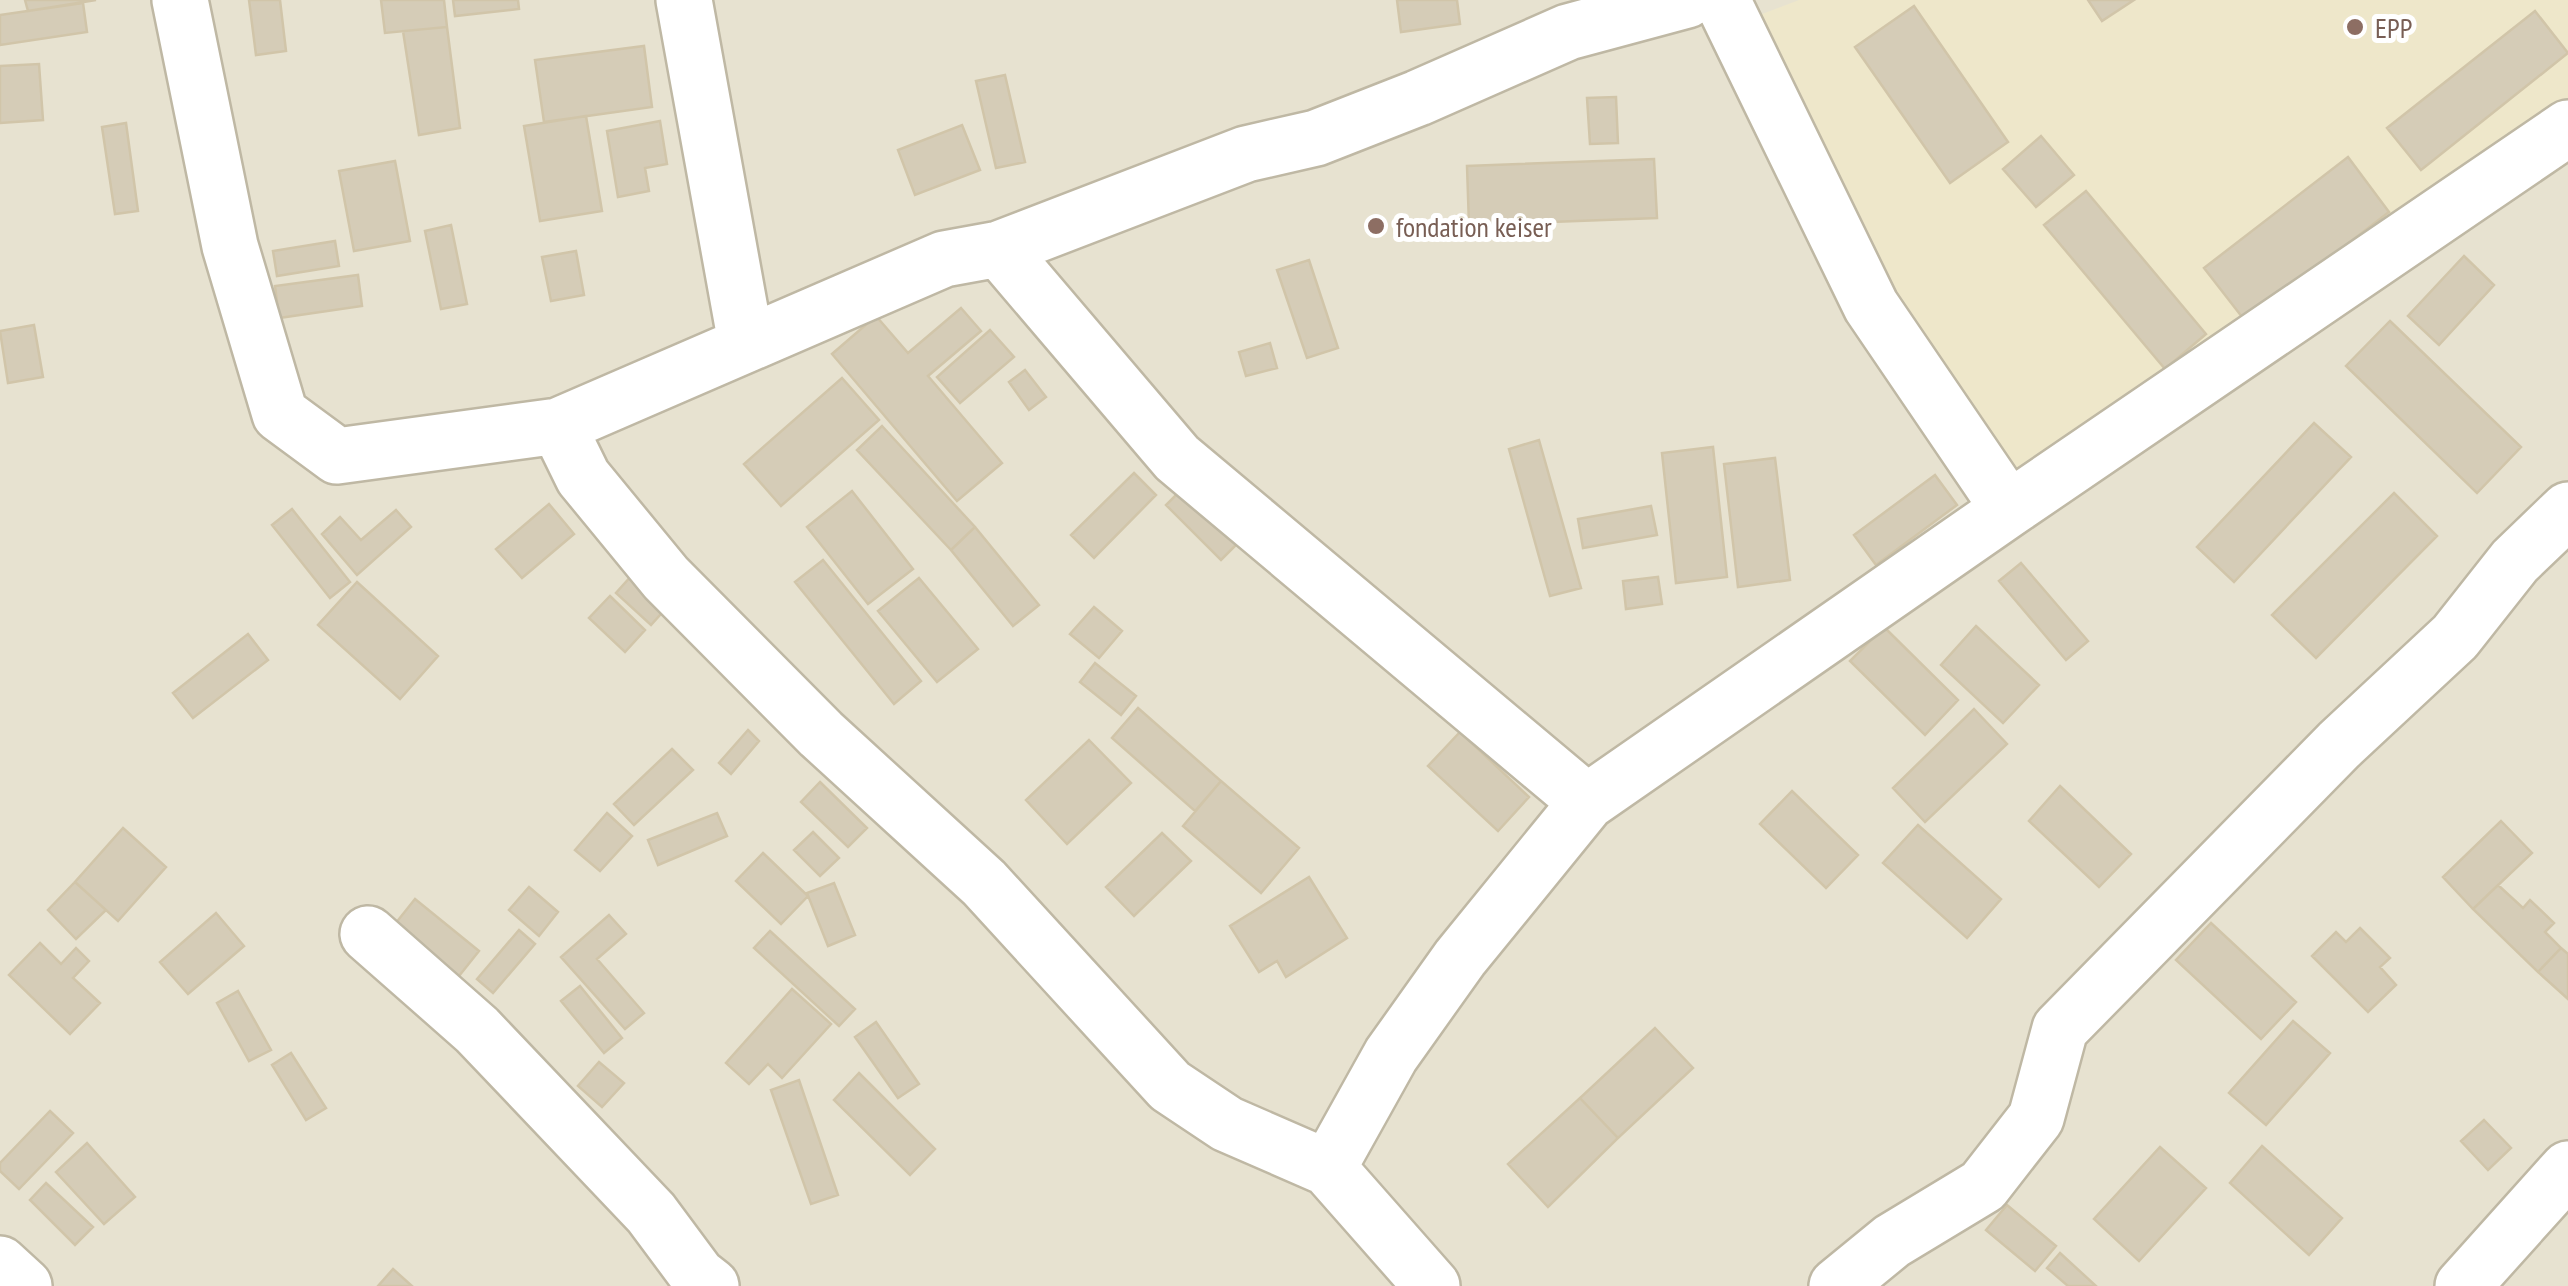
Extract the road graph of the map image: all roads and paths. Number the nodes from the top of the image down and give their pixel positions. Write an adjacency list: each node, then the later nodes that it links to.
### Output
1 (180, 0): 8 (street)
2 (684, 0): 7 (street)
3 (1687, 0): 6 (street)
4 (1722, 0): 9 (street)
5 (2568, 128): 9 (street)
6 (998, 249): 7 (street); 11 (street)
7 (746, 343): 8 (street)
8 (558, 426): 13 (street)
9 (2010, 508): 11 (street)
10 (2568, 510): 19 (street)
11 (1587, 802): 13 (street)
12 (368, 934): 17 (street)
13 (1328, 1168): 18 (street)
14 (2568, 1170): 20 (street)
15 (0, 1264): 16 (street)
16 (24, 1286)
17 (711, 1286)
18 (1432, 1286)
19 (1837, 1286)
20 (2463, 1286)

